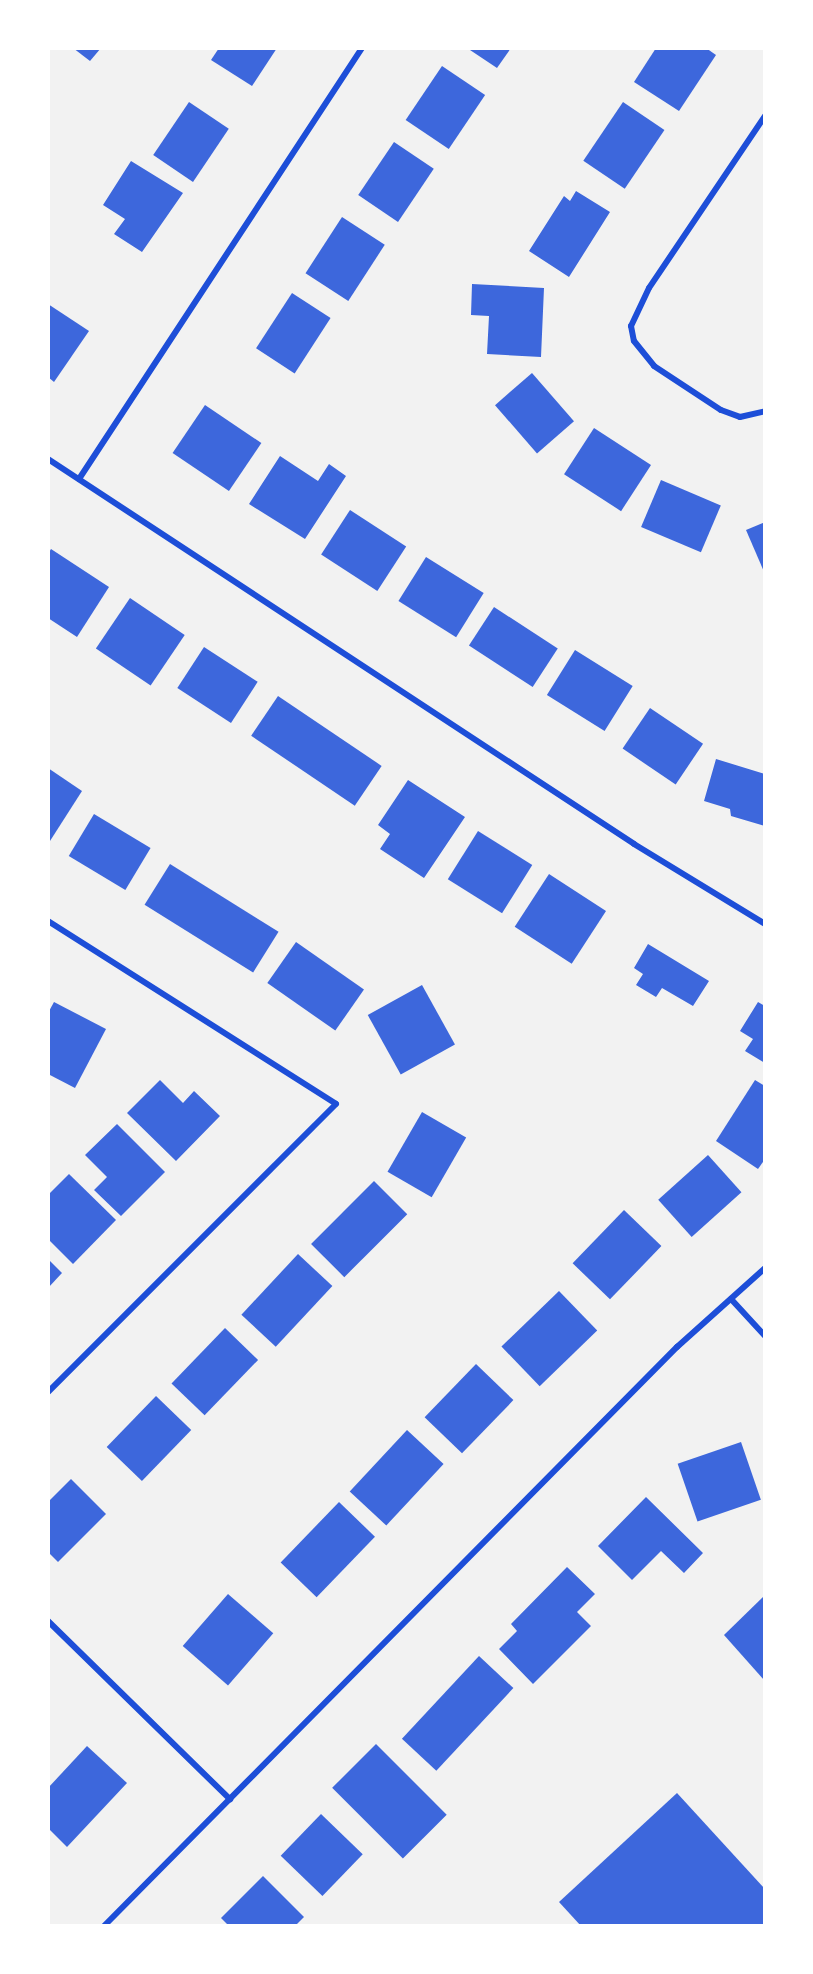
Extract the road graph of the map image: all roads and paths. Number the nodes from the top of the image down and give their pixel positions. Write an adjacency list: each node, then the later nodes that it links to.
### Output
1 (362, 48): 5 (street)
2 (765, 116): 3 (street)
3 (765, 411)
4 (48, 459): 5 (street)
5 (79, 479): 7 (street)
6 (48, 921): 11 (street)
7 (765, 924)
8 (765, 1268): 9 (street)
9 (731, 1299): 10 (street); 13 (street)
10 (765, 1336)
11 (48, 1392)
12 (48, 1621): 13 (street)
13 (230, 1799): 14 (street)
14 (104, 1926)

